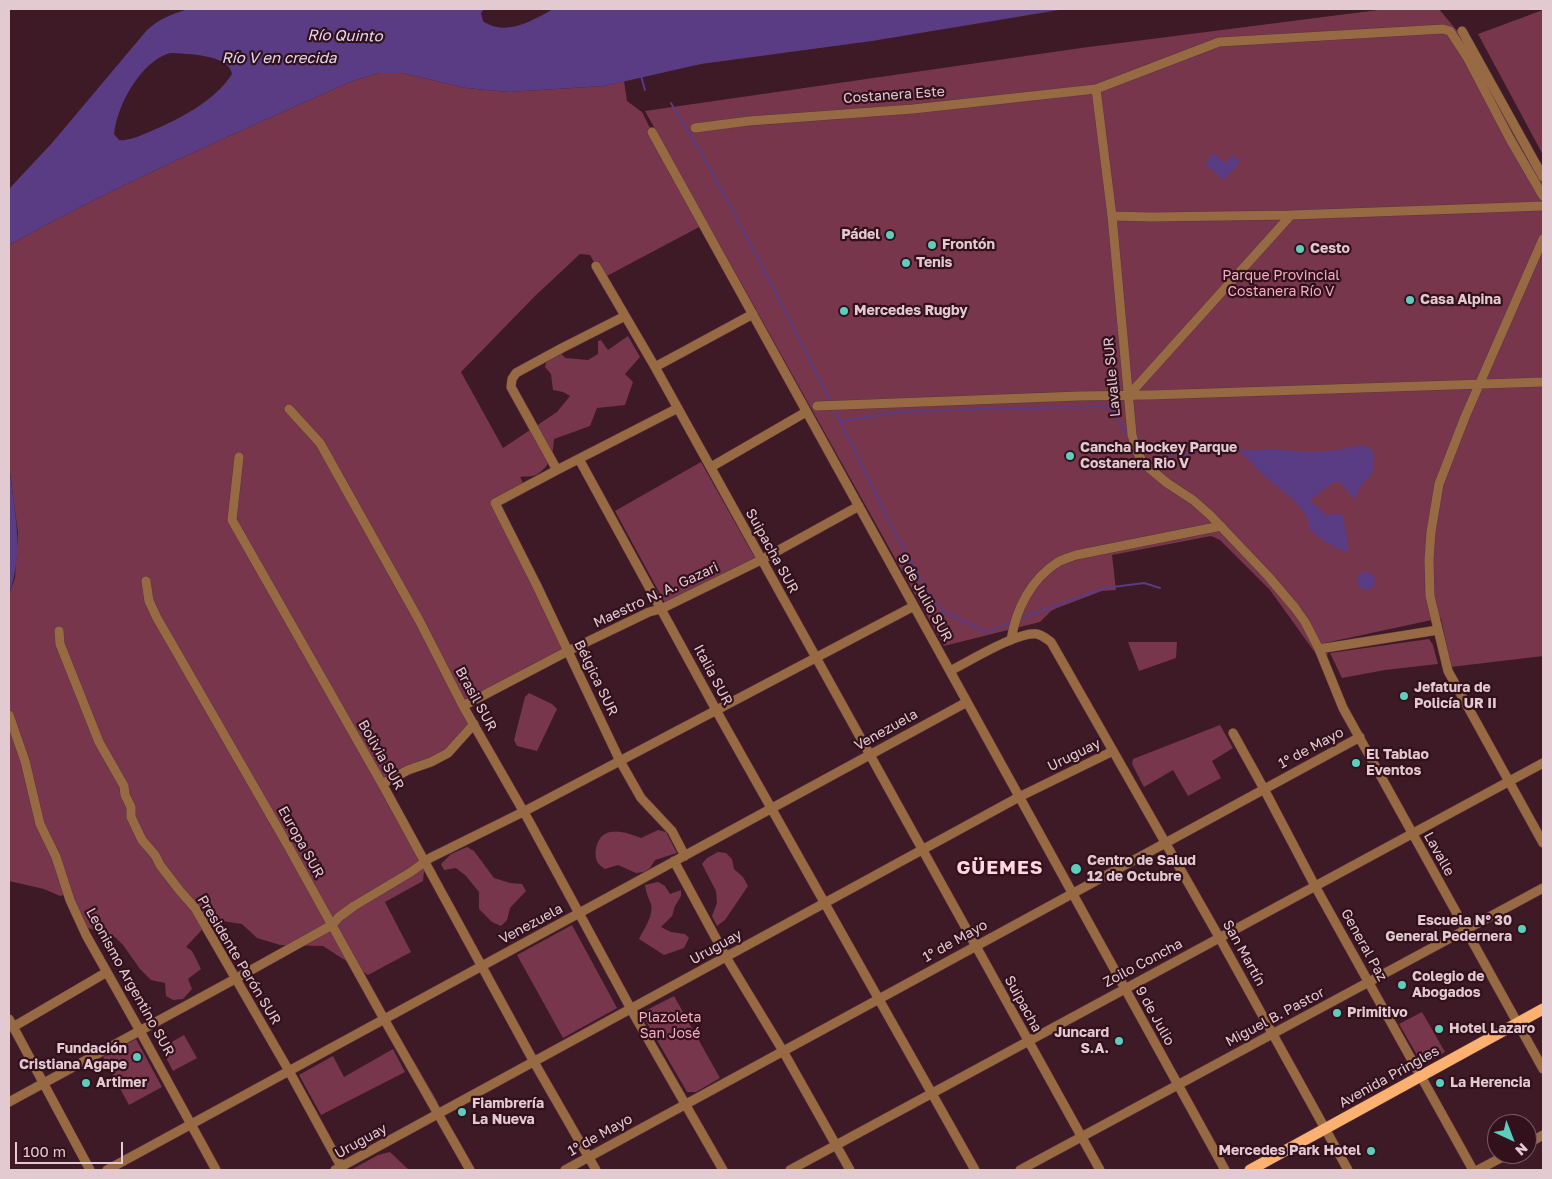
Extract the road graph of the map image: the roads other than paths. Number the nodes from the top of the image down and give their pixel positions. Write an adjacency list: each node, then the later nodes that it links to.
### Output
1 (1462, 31): 5 (street)
2 (1096, 90): 3 (street, Costanera Este); 6 (street, Costanera Este); 9 (street, Lavalle SUR)
3 (695, 128)
4 (652, 132): 12 (street)
5 (1543, 177)
6 (1543, 196)
7 (1543, 206): 8 (street)
8 (1291, 215): 9 (street); 17 (street)
9 (1112, 216): 17 (street, Lavalle SUR)
10 (1543, 239): 16 (street)
11 (596, 266): 13 (street, Suipacha SUR)
12 (752, 314): 14 (street); 21 (street)
13 (625, 316): 14 (street, Suipacha SUR); 25 (street)
14 (655, 368): 19 (street, Suipacha SUR)
15 (1543, 382): 16 (street)
16 (1480, 384): 17 (street); 32 (street)
17 (1128, 396): 18 (street); 27 (street, Lavalle SUR)
18 (817, 406)
19 (678, 408): 23 (street); 24 (street, Suipacha SUR)
20 (289, 409): 40 (street, Brasil SUR)
21 (806, 412): 24 (street); 26 (street, 9 de Julio SUR)
22 (239, 457): 51 (street, Bolivia SUR)
23 (579, 459): 25 (street); 31 (street, Italia SUR)
24 (711, 468): 28 (street, Suipacha SUR)
25 (556, 470): 36 (street, Bélgica SUR)
26 (859, 506): 28 (street, Maestro N. A. Gazari); 30 (street, 9 de Julio SUR)
27 (1221, 526): 34 (street); 35 (street, Lavalle SUR)
28 (761, 560): 31 (street, Maestro N. A. Gazari); 37 (street, Suipacha SUR)
29 (146, 581): 68 (street, Europa SUR)
30 (914, 606): 37 (street); 38 (street, 9 de Julio SUR)
31 (661, 609): 36 (street, Maestro N. A. Gazari); 41 (street, Italia SUR)
32 (1438, 630): 35 (street); 50 (street)
33 (59, 631): 75 (street, Presidente Perón SUR)
34 (1011, 640): 38 (street); 46 (street, San Martín)
35 (1319, 649): 45 (street, Lavalle)
36 (568, 651): 40 (street, Maestro N. A. Gazari); 48 (street, Bélgica SUR)
37 (816, 658): 41 (street); 47 (street, Suipacha SUR)
38 (950, 671): 39 (street, 9 de Julio SUR)
39 (967, 702): 47 (street, Venezuela); 53 (street, 9 de Julio SUR)
40 (463, 706): 43 (street, Brasil SUR)
41 (716, 710): 48 (street); 54 (street, Italia SUR)
42 (9, 715): 74 (street, Leonismo Argentino SUR)
43 (474, 724): 51 (street); 55 (street, Brasil SUR)
44 (1233, 733): 52 (street, General Paz)
45 (1360, 737): 52 (street, 1º de Mayo); 56 (street, Lavalle)
46 (1112, 751): 53 (street, Uruguay); 57 (street, San Martín)
47 (869, 755): 54 (street, Venezuela); 59 (street, Suipacha SUR)
48 (620, 761): 55 (street); 60 (street, Bélgica SUR)
49 (1543, 763): 50 (street, Zoilo Concha)
50 (1509, 782): 56 (street, Zoilo Concha); 58 (street)
51 (382, 784): 61 (street, Bolivia SUR)
52 (1264, 789): 57 (street, 1º de Mayo); 63 (street, General Paz)
53 (1019, 797): 59 (street, Uruguay); 65 (street, 9 de Julio)
54 (772, 808): 60 (street, Venezuela); 66 (street, Italia SUR)
55 (523, 812): 61 (street); 67 (street, Brasil SUR)
56 (1412, 833): 63 (street, Zoilo Concha); 69 (street, Lavalle)
57 (1165, 843): 65 (street, 1º de Mayo); 70 (street, San Martín)
58 (1543, 843)
59 (922, 850): 66 (street, Uruguay); 71 (street, Suipacha)
60 (685, 856): 62 (street, Venezuela)
61 (425, 861): 68 (street); 73 (street, Bolivia SUR)
62 (674, 862): 67 (street, Venezuela); 72 (street)
63 (1315, 886): 70 (street, Zoilo Concha); 76 (street, General Paz)
64 (1543, 888): 69 (street, Miguel B. Pastor)
65 (1072, 893): 71 (street, 1º de Mayo); 77 (street, 9 de Julio)
66 (825, 903): 72 (street, Uruguay); 78 (street, Italia SUR)
67 (580, 913): 73 (street, Venezuela); 79 (street, Brasil SUR)
68 (332, 925): 75 (street); 81 (street, Europa SUR)
69 (1465, 929): 76 (street, Miguel B. Pastor); 83 (street, Lavalle)
70 (1219, 937): 77 (street, Zoilo Concha); 85 (street, San Martín)
71 (975, 946): 78 (street, 1º de Mayo); 86 (street, Suipacha)
72 (726, 957): 79 (street, Uruguay); 87 (street)
73 (482, 966): 81 (street, Venezuela); 88 (street, Bolivia SUR)
74 (107, 972): 82 (street); 84 (street, Leonismo Argentino SUR)
75 (235, 979): 84 (street); 90 (street, Presidente Perón SUR)
76 (1369, 983): 85 (street, Miguel B. Pastor); 91 (street, General Paz)
77 (1124, 989): 86 (street, Zoilo Concha); 93 (street, 9 de Julio)
78 (879, 998): 87 (street, 1º de Mayo); 94 (street, Italia SUR)
79 (632, 1009): 88 (street, Uruguay); 96 (street, Brasil SUR)
80 (1543, 1009): 83 (main road, Avenida Pringles)
81 (384, 1019): 90 (street, Venezuela); 97 (street, Europa SUR)
82 (11, 1023): 92 (street)
83 (1517, 1023): 89 (street, Lavalle); 91 (main road, Avenida Pringles)
84 (140, 1030): 92 (street); 98 (street, Leonismo Argentino SUR)
85 (1273, 1034): 93 (street, Miguel B. Pastor); 99 (street, San Martín)
86 (1028, 1041): 94 (street, Zoilo Concha); 100 (street, Suipacha)
87 (783, 1051): 96 (street, 1º de Mayo); 101 (street)
88 (534, 1062): 97 (street, Uruguay); 102 (street, Bolivia SUR)
89 (1543, 1069)
90 (289, 1071): 98 (street, Venezuela); 104 (street, Presidente Perón SUR)
91 (1421, 1076): 99 (main road, Avenida Pringles); 120 (street, General Paz)
92 (42, 1084): 95 (street); 105 (street)
93 (1178, 1085): 100 (street, Miguel B. Pastor); 117 (street, 9 de Julio)
94 (933, 1093): 101 (street, Zoilo Concha); 114 (street, Italia SUR)
95 (9, 1102)
96 (686, 1104): 102 (street, 1º de Mayo); 111 (street, Brasil SUR)
97 (438, 1114): 104 (street, Uruguay); 108 (street, Europa SUR)
98 (192, 1124): 106 (street, Venezuela); 107 (street, Leonismo Argentino SUR)
99 (1325, 1130): 118 (main road, Avenida Pringles); 119 (street, San Martín)
100 (1082, 1138): 115 (street, Miguel B. Pastor); 116 (street, Suipacha)
101 (836, 1145): 112 (street, Zoilo Concha); 113 (street)
102 (589, 1158): 109 (street, 1º de Mayo); 110 (street, Bolivia SUR)
103 (1489, 1164): 121 (street)
104 (340, 1169)
105 (90, 1170)
106 (107, 1170)
107 (216, 1170)
108 (470, 1170)
109 (565, 1170)
110 (596, 1170)
111 (723, 1170)
112 (790, 1170)
113 (850, 1170)
114 (975, 1170)
115 (1020, 1170)
116 (1100, 1170)
117 (1225, 1170)
118 (1250, 1170)
119 (1348, 1170)
120 (1473, 1170)
121 (1478, 1170)

